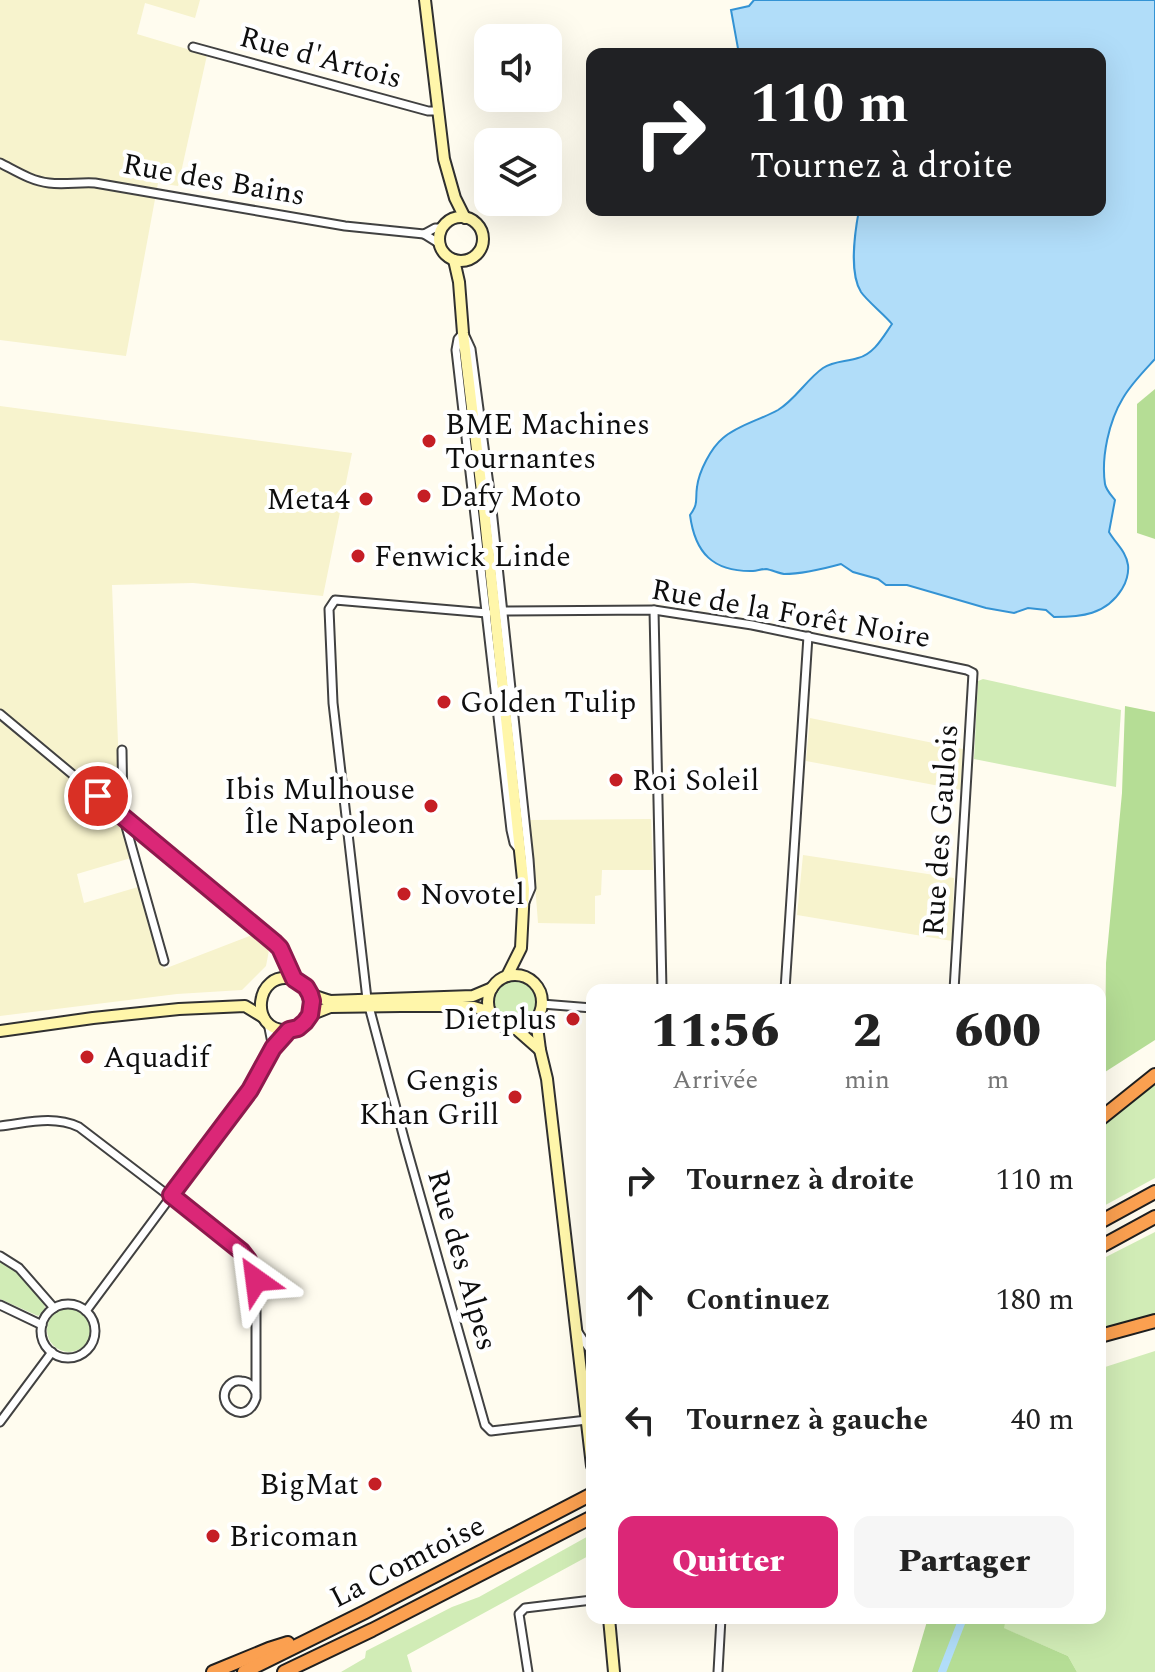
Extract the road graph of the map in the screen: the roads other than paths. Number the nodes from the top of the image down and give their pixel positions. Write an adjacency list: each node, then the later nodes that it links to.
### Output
1 (425, 0): 3 (main road)
2 (193, 47): 3 (street, Rue d'Artois)
3 (437, 111): 5 (main road)
4 (0, 163): 9 (street, Rue des Bains)
5 (455, 198): 6 (main road); 7 (main road)
6 (465, 218): 7 (main road); 12 (main road)
7 (452, 219): 8 (main road)
8 (442, 228): 9 (street, Rue des Bains); 10 (main road)
9 (424, 234): 10 (street, Rue des Bains)
10 (440, 244): 11 (main road)
11 (454, 260): 12 (main road); 13 (main road)
12 (469, 260): 13 (main road)
13 (459, 282): 14 (main road)
14 (463, 333): 16 (street); 17 (street); 23 (main road)
15 (654, 610): 16 (street, Rue de la Forêt Noire); 18 (street, Rue de la Forêt Noire); 32 (street)
16 (503, 611): 24 (street)
17 (487, 613): 23 (street); 38 (street)
18 (808, 636): 19 (street, Rue de la Forêt Noire); 33 (street)
19 (973, 673): 34 (street, Rue des Gaulois)
20 (0, 714): 22 (street)
21 (122, 750): 22 (street)
22 (123, 816): 26 (street); 27 (street)
23 (520, 851): 24 (main road)
24 (525, 902): 25 (main road)
25 (521, 948): 28 (main road); 29 (main road)
26 (283, 956): 30 (street); 31 (street)
27 (164, 961)
28 (507, 976): 29 (main road); 35 (main road)
29 (528, 978): 39 (main road)
30 (294, 979): 31 (main road); 37 (main road)
31 (278, 980): 36 (main road)
32 (662, 984)
33 (785, 984)
34 (954, 984)
35 (492, 988): 38 (main road); 42 (main road)
36 (263, 993): 40 (main road); 45 (main road)
37 (310, 994): 38 (main road); 43 (main road)
38 (368, 1003): 42 (main road); 43 (main road); 75 (street, Rue des Alpes)
39 (542, 1004): 41 (street); 44 (main road)
40 (245, 1006): 45 (main road); 48 (main road)
41 (586, 1008)
42 (491, 1012): 46 (main road)
43 (310, 1015): 47 (main road)
44 (536, 1019): 46 (main road); 50 (main road)
45 (266, 1020): 47 (main road); 49 (street)
46 (515, 1028): 50 (main road)
47 (289, 1030): 49 (street)
48 (0, 1031)
49 (273, 1048): 55 (street)
50 (540, 1050): 65 (main road)
51 (1155, 1075): 52 (highway)
52 (1106, 1114)
53 (0, 1126): 55 (street)
54 (1155, 1192): 57 (highway)
55 (171, 1195): 62 (street); 69 (street)
56 (1155, 1217): 58 (highway)
57 (1106, 1219)
58 (1106, 1244)
59 (0, 1256): 61 (street)
60 (0, 1305): 64 (street)
61 (54, 1308): 62 (street); 64 (street)
62 (86, 1311): 68 (street)
63 (1155, 1321): 66 (highway)
64 (42, 1325): 68 (street)
65 (576, 1330): 67 (street); 70 (main road)
66 (1106, 1334)
67 (586, 1344)
68 (52, 1352): 76 (street)
69 (256, 1367): 71 (street); 72 (street)
70 (586, 1369): 73 (main road)
71 (246, 1381): 72 (street); 72 (street)
72 (256, 1393)
73 (585, 1402): 74 (main road)
74 (586, 1411)
75 (586, 1420)
76 (0, 1422)
77 (586, 1497): 82 (highway, La Comtoise)
78 (586, 1520): 85 (highway, La Comtoise)
79 (586, 1601): 86 (street)
80 (610, 1624): 87 (main road)
81 (721, 1624): 88 (street)
82 (318, 1635): 83 (highway); 84 (highway, La Comtoise)
83 (213, 1672)
84 (244, 1672)
85 (284, 1672)
86 (528, 1672)
87 (614, 1672)
88 (718, 1672)

